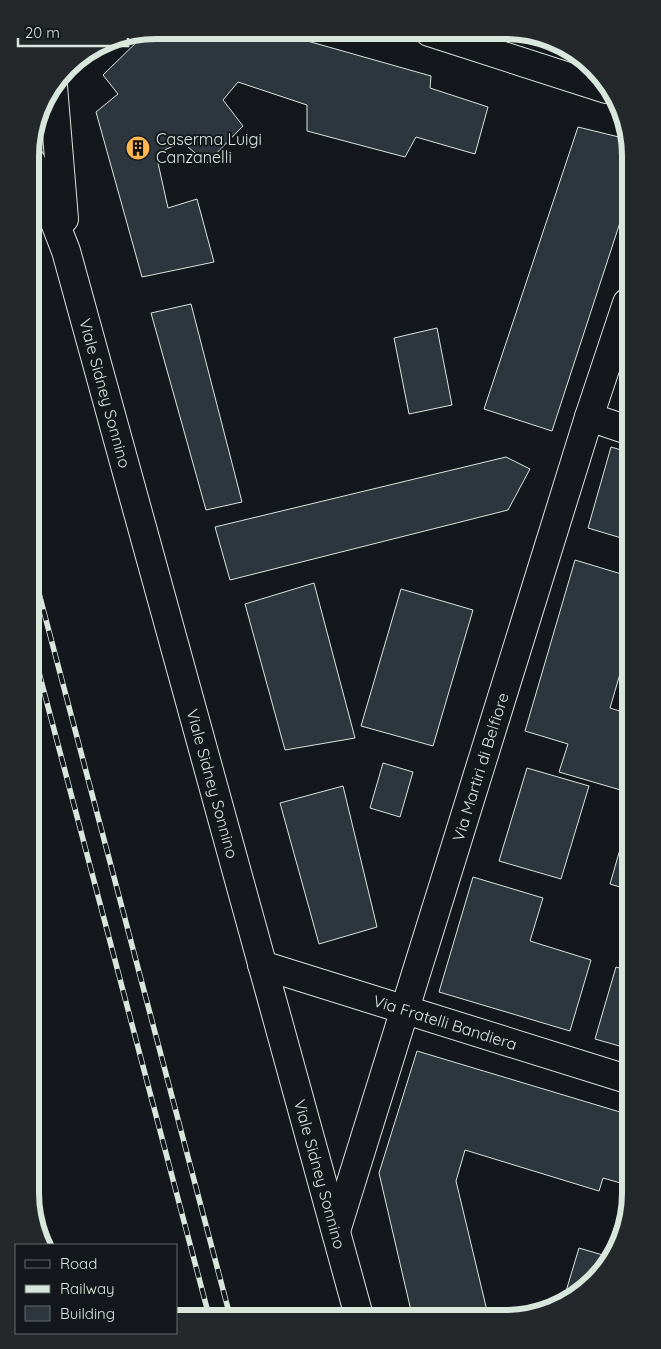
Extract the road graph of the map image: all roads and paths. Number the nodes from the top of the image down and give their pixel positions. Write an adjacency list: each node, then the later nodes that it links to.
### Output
1 (451, 39): 2 (street)
2 (600, 87)
3 (54, 97): 5 (street, Viale Sidney Sonnino)
4 (39, 182): 5 (street, Viale Sidney Sonnino)
5 (66, 251): 9 (street, Viale Sidney Sonnino)
6 (622, 318): 7 (street, Via Martiri di Belfiore)
7 (590, 417): 8 (street); 10 (street, Via Martiri di Belfiore)
8 (622, 428)
9 (262, 965): 10 (street, Via Fratelli Bandiera); 12 (street, Viale Sidney Sonnino)
10 (406, 1010): 11 (street, Via Fratelli Bandiera); 12 (street, Via Martiri di Belfiore)
11 (622, 1078)
12 (336, 1231): 13 (street, Viale Sidney Sonnino)
13 (357, 1310)

